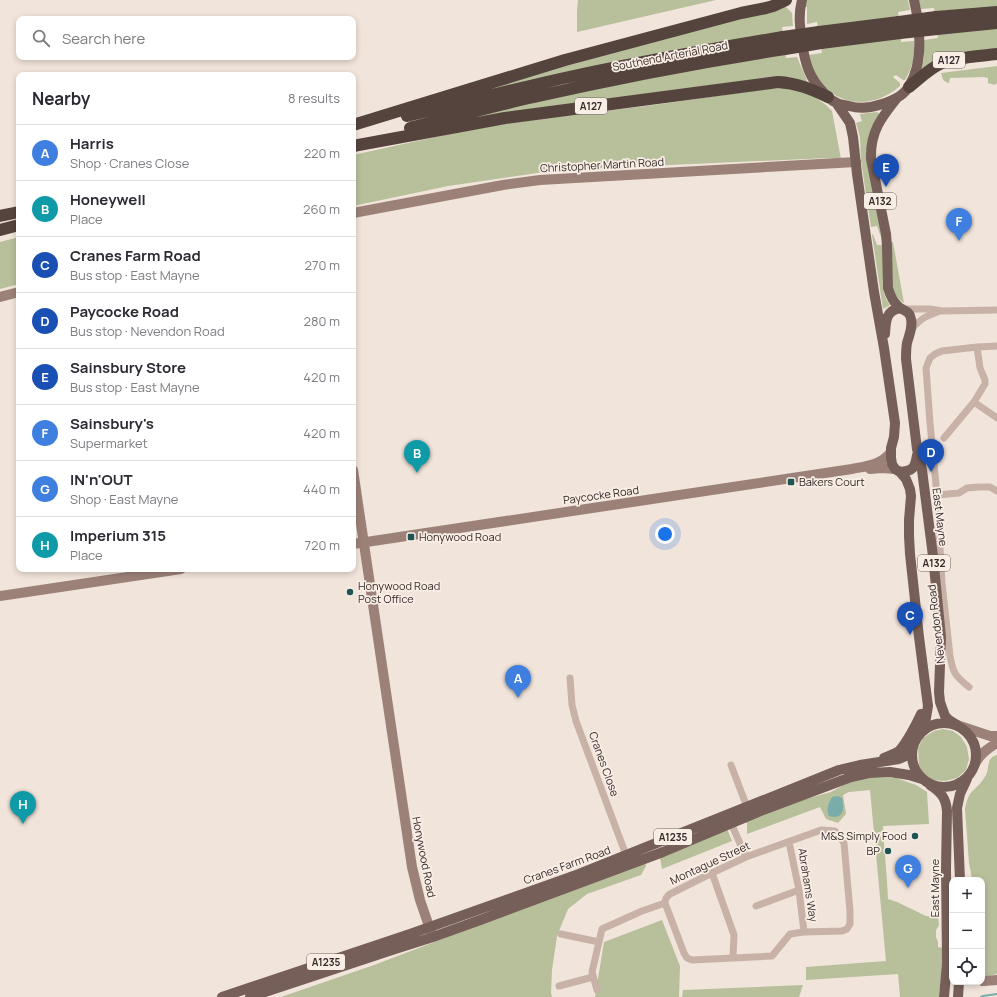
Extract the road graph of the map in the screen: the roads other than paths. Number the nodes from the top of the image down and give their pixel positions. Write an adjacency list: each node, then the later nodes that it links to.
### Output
1 (786, 0): 12 (highway)
2 (802, 0): 11 (main road, A132)
3 (914, 0): 9 (main road, A132)
4 (997, 12): 5 (highway, Southend Arterial Road / A127)
5 (936, 23): 6 (highway, Southend Arterial Road / A127); 7 (highway, Southend Arterial Road / A127, bridge)
6 (997, 23)
7 (784, 43): 13 (highway, Southend Arterial Road / A127); 14 (highway, Southend Arterial Road / A127)
8 (997, 54): 9 (highway, A127)
9 (909, 87): 10 (main road, A132)
10 (897, 98): 11 (main road, A132); 24 (main road, East Mayne / A132)
11 (832, 100): 15 (highway, A127); 16 (main road, A132)
12 (356, 124)
13 (356, 129)
14 (356, 141)
15 (356, 145)
16 (856, 162): 18 (street, Christopher Martin Road); 30 (main road, A132)
17 (16, 213): 19 (highway)
18 (356, 213)
19 (0, 216)
20 (16, 226): 21 (highway)
21 (0, 230)
22 (16, 293): 23 (street)
23 (0, 296)
24 (901, 308): 26 (street); 27 (main road, East Mayne / A132); 30 (main road, A132)
25 (997, 310): 26 (street)
26 (942, 311): 27 (street)
27 (911, 330): 34 (main road, East Mayne / A132)
28 (997, 346): 29 (street, Nevendon Road)
29 (977, 347): 31 (street); 40 (street, Nevendon Road)
30 (884, 348): 35 (main road, A132)
31 (974, 402): 32 (street); 33 (street)
32 (997, 418)
33 (944, 438)
34 (918, 449): 37 (main road, East Mayne / A132); 48 (main road, East Mayne / A132)
35 (891, 452): 36 (street, Paycocke Road); 37 (main road, A132)
36 (852, 469): 37 (street, Paycocke Road); 41 (street, Paycocke Road)
37 (897, 470): 46 (main road, A132)
38 (356, 490): 41 (street, Honywood Road)
39 (997, 490): 40 (street)
40 (937, 495): 47 (street, Nevendon Road)
41 (364, 542): 42 (street, Paycocke Road); 68 (street, Honywood Road)
42 (356, 543)
43 (161, 572): 44 (street)
44 (0, 596)
45 (570, 678): 61 (street, Cranes Close)
46 (925, 680): 49 (main road, A132); 55 (main road)
47 (969, 687)
48 (957, 725): 49 (main road, A132); 50 (street); 53 (main road, A132)
49 (918, 736): 52 (main road, A132)
50 (997, 736)
51 (997, 743): 53 (street)
52 (913, 746): 55 (main road, Cranes Farm Road / A1235); 57 (main road, A132)
53 (975, 764): 56 (main road, A132)
54 (731, 765): 58 (street)
55 (860, 765): 58 (main road, Cranes Farm Road / A1235)
56 (971, 774): 57 (main road); 64 (main road, A132)
57 (926, 782): 59 (main road, Cranes Farm Road / A1235); 81 (main road, East Mayne / A132)
58 (747, 807): 61 (main road, Cranes Farm Road / A1235)
59 (731, 823): 62 (street); 68 (main road, Cranes Farm Road / A1235)
60 (790, 842): 62 (street, Montague Street); 65 (street, Abrahams Way); 69 (street, Montague Street)
61 (626, 855): 68 (main road, Cranes Farm Road / A1235)
62 (746, 857): 63 (street, Montague Street)
63 (712, 873): 66 (street, Montague Street); 72 (street)
64 (960, 877)
65 (799, 890): 67 (street); 69 (street, Abrahams Way)
66 (665, 903): 71 (street); 72 (street, Montague Street)
67 (756, 906)
68 (431, 932): 79 (main road, Cranes Farm Road / A1235); 80 (main road, Cranes Farm Road / A1235)
69 (804, 932): 72 (street, Montague Street)
70 (561, 934): 71 (street)
71 (599, 942): 73 (street)
72 (733, 957)
73 (593, 977): 77 (street); 78 (street)
74 (985, 980): 75 (street)
75 (997, 980)
76 (959, 985): 82 (main road)
77 (559, 986)
78 (598, 990)
79 (222, 997)
80 (250, 997)
81 (944, 997)
82 (958, 997)

